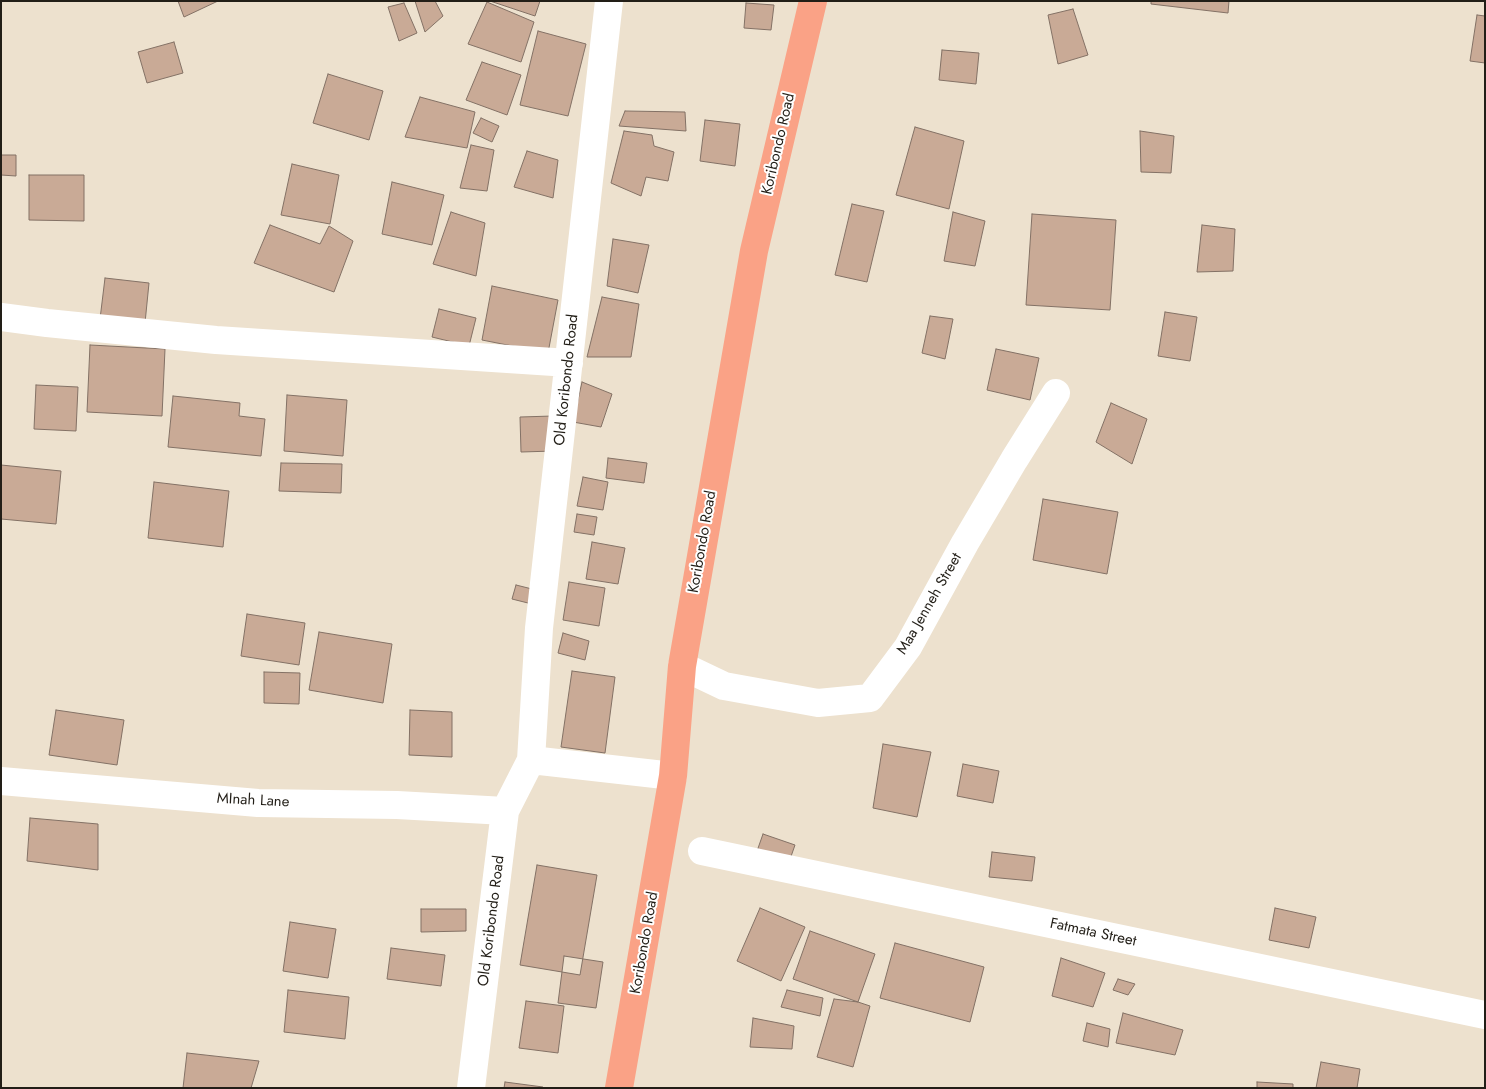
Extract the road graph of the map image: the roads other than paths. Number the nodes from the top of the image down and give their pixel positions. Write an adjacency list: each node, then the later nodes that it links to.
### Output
1 (609, 1): 4 (street, Old Koribondo Road)
2 (813, 1): 6 (highway, Koribondo Road)
3 (1, 317): 4 (street)
4 (569, 363): 7 (street, Old Koribondo Road)
5 (1056, 393): 6 (street, Maa Jenneh Street)
6 (682, 666): 8 (highway, Koribondo Road)
7 (531, 760): 8 (street); 10 (street, Old Koribondo Road)
8 (673, 776): 14 (highway, Koribondo Road)
9 (1, 781): 10 (street, MInah Lane)
10 (505, 811): 13 (street, Old Koribondo Road)
11 (702, 851): 12 (street, Fatmata Street)
12 (1485, 1015)
13 (472, 1088)
14 (620, 1088)

